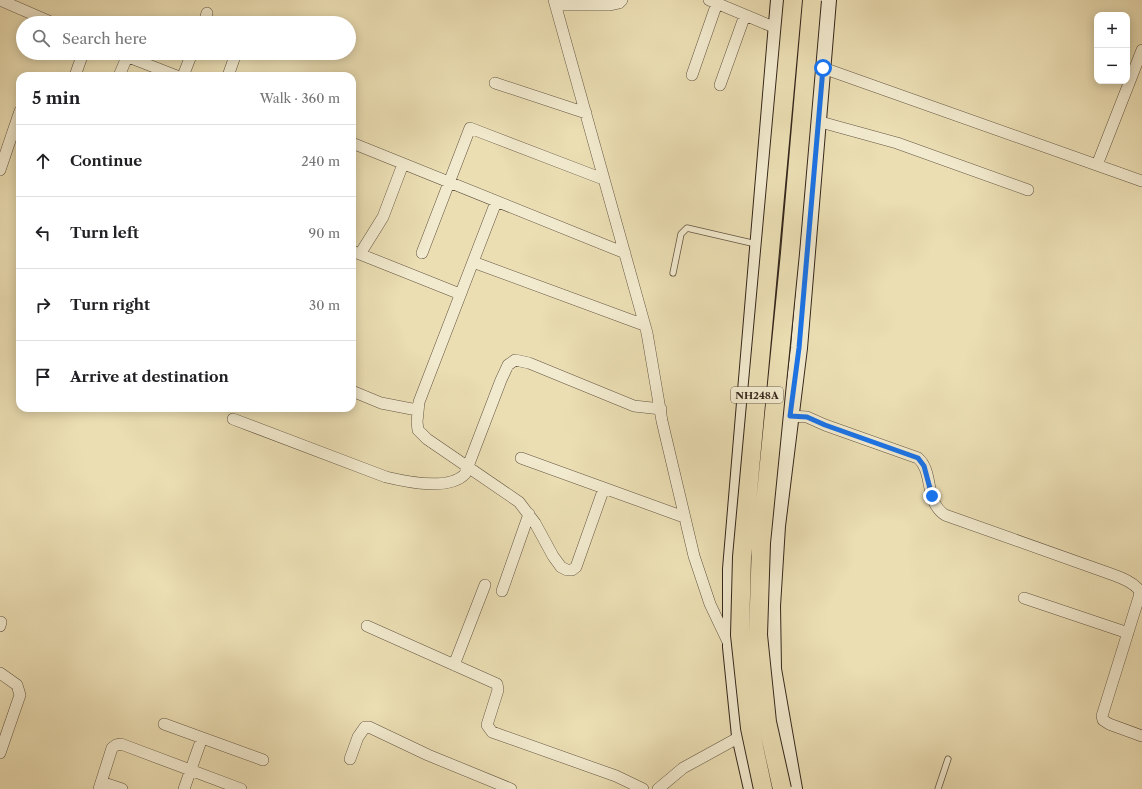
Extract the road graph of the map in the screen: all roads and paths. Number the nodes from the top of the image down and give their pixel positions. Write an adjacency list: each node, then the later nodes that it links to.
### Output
1 (0, 0): 10 (street)
2 (622, 0): 8 (street)
3 (779, 0): 11 (main road)
4 (792, 0): 83 (highway, NH248A, bridge)
5 (812, 0): 84 (highway, NH248A, bridge)
6 (828, 0): 18 (main road)
7 (713, 1): 9 (street); 24 (street)
8 (555, 3): 27 (street)
9 (745, 15): 11 (street); 26 (street)
10 (37, 16)
11 (776, 28): 39 (main road)
12 (1142, 50): 32 (street)
13 (81, 60): 19 (street)
14 (122, 60): 20 (street)
15 (136, 60): 21 (street)
16 (188, 60): 22 (street)
17 (234, 60): 23 (street)
18 (823, 68): 28 (main road); 32 (street)
19 (76, 72)
20 (120, 72)
21 (168, 72)
22 (180, 72)
23 (229, 72)
24 (692, 75)
25 (495, 83): 27 (street)
26 (720, 85)
27 (586, 113): 34 (street)
28 (817, 121): 37 (street); 50 (main road)
29 (16, 123): 33 (street)
30 (356, 145): 31 (street)
31 (403, 164): 36 (street); 40 (street)
32 (1097, 165): 35 (street)
33 (0, 170)
34 (603, 179): 36 (street); 42 (street)
35 (1142, 181)
36 (449, 183): 38 (street); 41 (street)
37 (1028, 190)
38 (496, 202): 42 (street); 43 (street)
39 (758, 245): 44 (lane); 62 (main road)
40 (356, 252): 45 (street)
41 (422, 253)
42 (624, 253): 46 (street)
43 (473, 262): 45 (street); 46 (street)
44 (673, 273)
45 (460, 294): 49 (street)
46 (644, 325): 48 (street)
47 (356, 392): 49 (street)
48 (660, 409): 53 (street); 56 (street)
49 (417, 410): 53 (street)
50 (790, 416): 61 (street); 65 (main road)
51 (233, 419): 53 (street)
52 (521, 458): 54 (street)
53 (468, 468): 55 (street)
54 (604, 488): 55 (street); 56 (street)
55 (529, 514): 58 (street)
56 (684, 517): 62 (street)
57 (485, 585): 63 (street)
58 (502, 591)
59 (1024, 598): 61 (street)
60 (367, 626): 63 (street)
61 (1128, 633): 68 (street)
62 (730, 647): 67 (main road)
63 (454, 665): 80 (street)
64 (0, 673): 70 (street)
65 (781, 721): 67 (street); 85 (main road)
66 (164, 724): 69 (street)
67 (740, 736): 81 (street); 82 (main road)
68 (1142, 736)
69 (202, 738): 73 (street); 74 (street)
70 (0, 754)
71 (350, 759): 79 (street)
72 (948, 759): 86 (lane)
73 (263, 760)
74 (190, 770): 75 (street); 77 (street); 78 (street)
75 (100, 785): 76 (street)
76 (122, 789)
77 (184, 789)
78 (241, 789)
79 (511, 789)
80 (643, 789)
81 (658, 789)
82 (752, 789)
83 (763, 789)
84 (782, 789)
85 (794, 789)
86 (938, 789)

